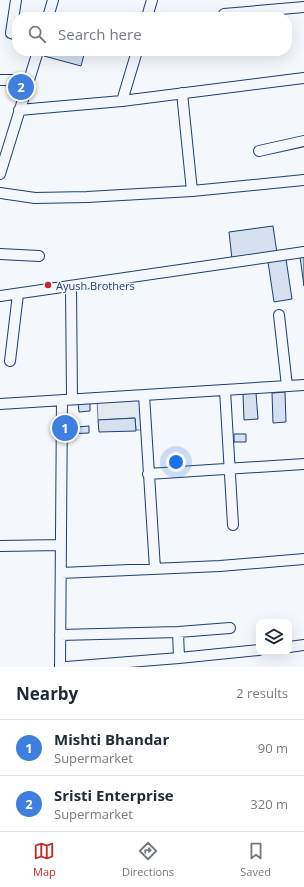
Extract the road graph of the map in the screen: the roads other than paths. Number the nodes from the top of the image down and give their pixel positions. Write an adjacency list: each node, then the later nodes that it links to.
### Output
1 (16, 0): 5 (street)
2 (53, 0): 6 (street)
3 (152, 0): 7 (street)
4 (304, 7): 8 (street)
5 (14, 12)
6 (49, 12)
7 (148, 12)
8 (247, 12)
9 (36, 56): 13 (street)
10 (136, 56): 15 (street)
11 (304, 78): 14 (street)
12 (0, 80): 13 (street)
13 (29, 80): 16 (street)
14 (182, 93): 15 (street); 22 (street)
15 (122, 101): 16 (street)
16 (19, 110): 19 (street)
17 (304, 141): 18 (street)
18 (259, 151)
19 (2, 157): 20 (street)
20 (0, 174)
21 (304, 180): 22 (street)
22 (192, 191): 23 (street)
23 (0, 193)
24 (304, 252): 27 (street)
25 (0, 254): 26 (street)
26 (39, 256)
27 (71, 286): 28 (street); 36 (street)
28 (18, 294): 29 (street); 31 (street)
29 (0, 296)
30 (279, 314): 32 (street)
31 (10, 361)
32 (287, 386): 33 (street); 34 (street)
33 (304, 386)
34 (225, 390): 35 (street); 39 (street)
35 (144, 395): 36 (street); 40 (street)
36 (67, 400): 37 (street); 42 (street)
37 (0, 404)
38 (304, 464): 39 (street)
39 (229, 469): 40 (street); 41 (street)
40 (148, 474): 45 (street)
41 (233, 525)
42 (61, 545): 43 (street); 46 (street)
43 (0, 546)
44 (304, 559): 45 (street)
45 (155, 569): 46 (street)
46 (61, 573): 49 (street)
47 (230, 628): 48 (street)
48 (178, 632): 49 (street); 53 (street)
49 (60, 635): 55 (street)
50 (304, 645): 51 (street)
51 (292, 647)
52 (256, 650): 53 (street)
53 (179, 658): 54 (street)
54 (143, 664): 56 (street)
55 (60, 667)
56 (66, 667)

